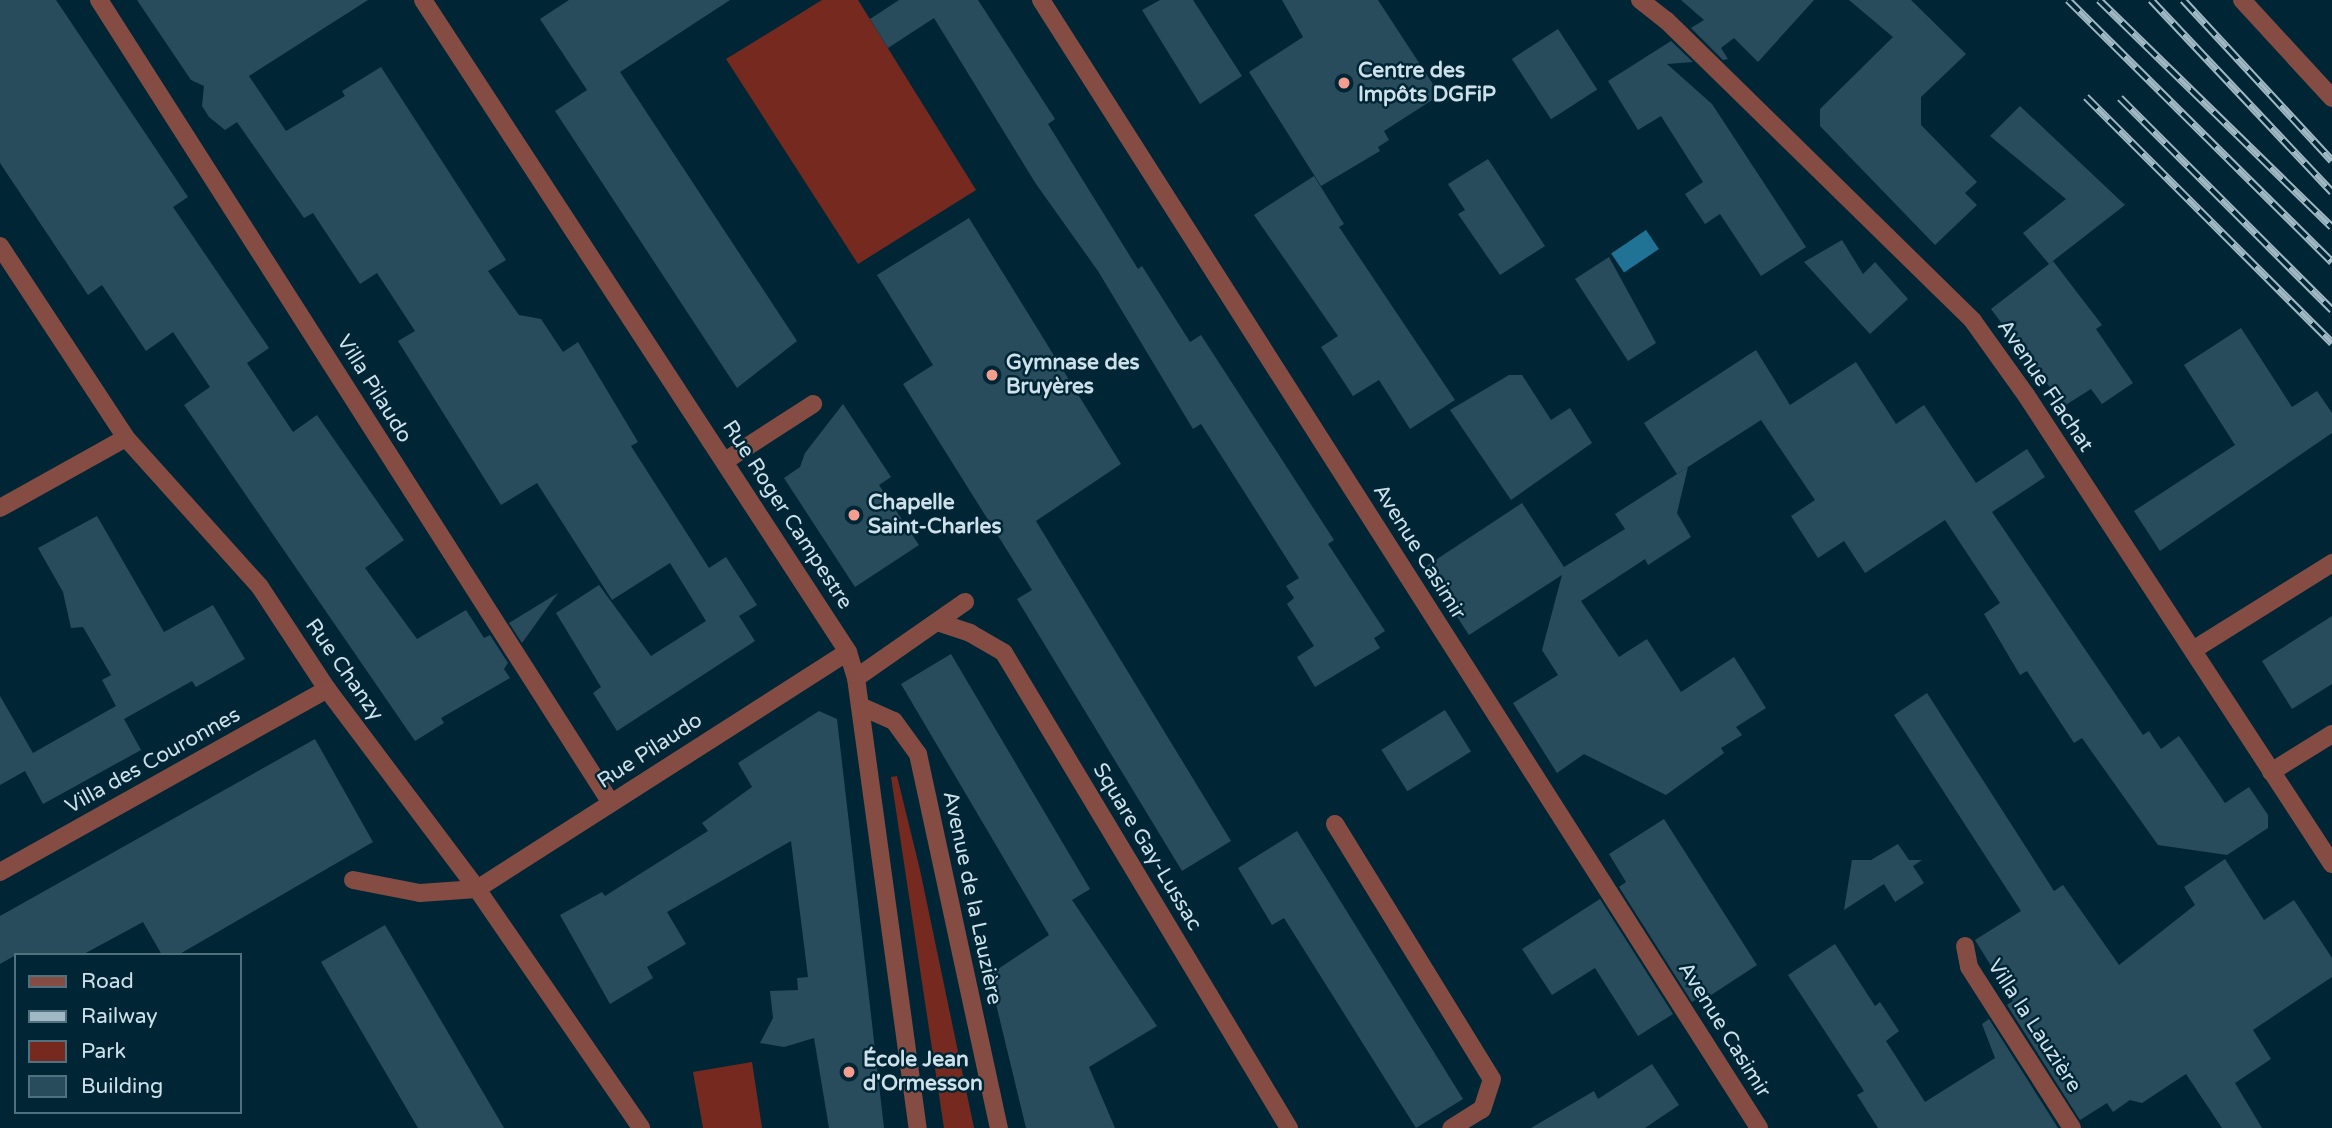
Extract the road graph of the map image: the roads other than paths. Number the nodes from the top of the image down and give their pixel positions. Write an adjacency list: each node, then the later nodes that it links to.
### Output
1 (99, 0): 22 (street, Villa Pilaudo)
2 (423, 0): 10 (street, Rue Roger Campestre)
3 (1041, 0): 34 (street, Avenue Casimir)
4 (1640, 0): 15 (street, Avenue Flachat)
5 (2242, 0): 6 (street)
6 (2332, 99)
7 (0, 246): 9 (street, Rue Chanzy)
8 (813, 404): 10 (street)
9 (126, 438): 11 (street); 18 (street, Rue Chanzy)
10 (725, 461): 16 (street, Rue Roger Campestre)
11 (0, 508)
12 (2332, 563): 15 (street)
13 (965, 602): 14 (street)
14 (937, 622): 17 (street); 32 (street, Square Gay-Lussac)
15 (2193, 650): 21 (street, Avenue Flachat)
16 (848, 652): 17 (street, Rue Roger Campestre); 22 (street, Rue Pilaudo)
17 (856, 678): 19 (street, Rue Roger Campestre)
18 (327, 689): 25 (street, Villa des Couronnes); 27 (street, Rue Chanzy)
19 (860, 706): 30 (street, Rue Roger Campestre); 31 (street, Avenue de la Lauzière)
20 (2332, 734): 21 (street)
21 (2271, 772): 24 (street, Avenue Flachat)
22 (611, 803): 27 (street, Rue Pilaudo)
23 (1335, 824): 33 (street)
24 (2332, 864)
25 (0, 872)
26 (353, 880): 27 (street)
27 (477, 889): 29 (street, Rue Chanzy)
28 (1965, 946): 35 (street, Villa la Lauzière)
29 (641, 1128)
30 (918, 1128)
31 (999, 1128)
32 (1289, 1128)
33 (1452, 1128)
34 (1759, 1128)
35 (2072, 1128)

